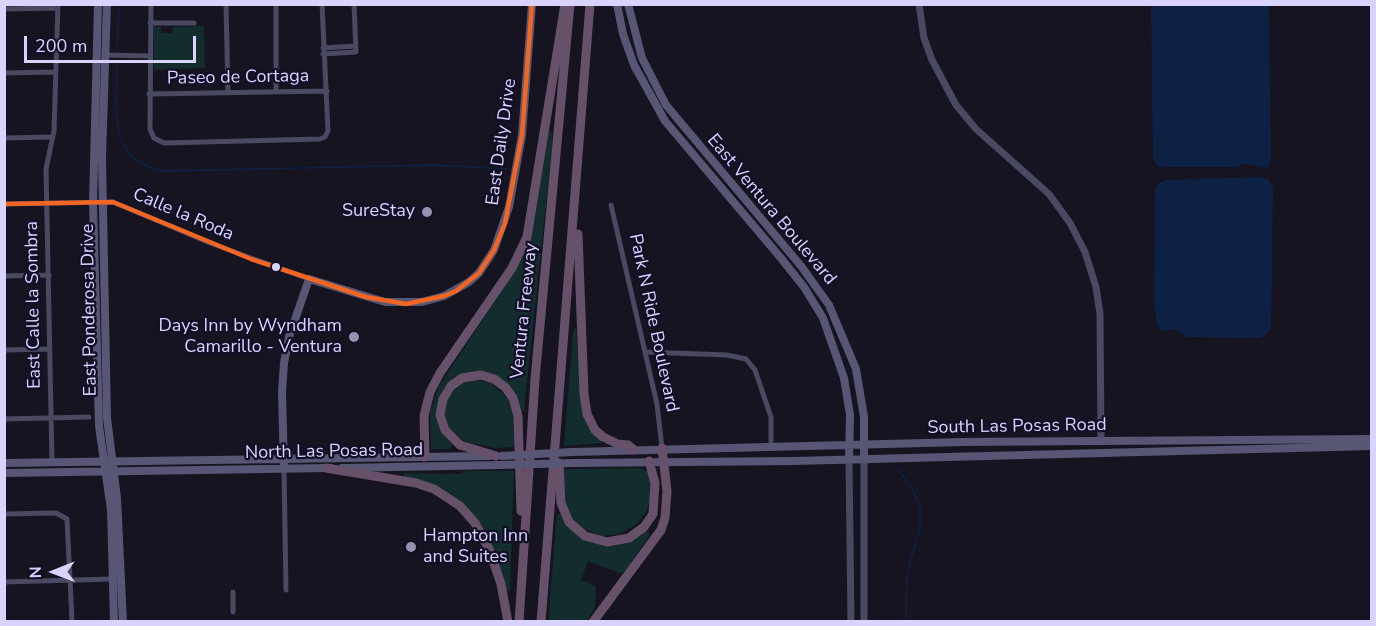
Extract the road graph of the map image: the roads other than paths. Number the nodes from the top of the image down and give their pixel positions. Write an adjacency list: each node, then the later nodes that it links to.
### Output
1 (98, 4): 20 (main road, East Ponderosa Drive)
2 (107, 4): 21 (main road, East Ponderosa Drive)
3 (151, 4): 18 (street)
4 (226, 4): 27 (street)
5 (276, 4): 26 (street)
6 (322, 4): 19 (street)
7 (354, 4): 19 (street)
8 (532, 4): 38 (main road, East Daily Drive)
9 (564, 4): 60 (highway)
10 (570, 4): 71 (highway, Ventura Freeway)
11 (590, 4): 34 (highway)
12 (617, 4): 48 (main road, East Ventura Boulevard)
13 (628, 4): 49 (main road, East Ventura Boulevard)
14 (919, 4): 47 (street)
15 (58, 6): 16 (street); 23 (street, East Calle la Sombra)
16 (4, 9)
17 (194, 22): 18 (street)
18 (150, 23): 22 (street)
19 (323, 51): 25 (street)
20 (97, 52): 21 (street); 32 (main road, East Ponderosa Drive)
21 (105, 55): 22 (street); 32 (main road, East Ponderosa Drive)
22 (150, 56): 28 (street)
23 (55, 72): 24 (street); 29 (street, East Calle la Sombra)
24 (4, 73)
25 (327, 91): 26 (street, Paseo de Cortaga); 28 (street)
26 (276, 92): 27 (street, Paseo de Cortaga)
27 (228, 93): 28 (street, Paseo de Cortaga)
28 (149, 94)
29 (52, 137): 30 (street); 31 (street, East Calle la Sombra)
30 (4, 138)
31 (47, 203): 32 (street, Calle la Roda); 33 (street, Calle la Roda); 36 (street, East Calle la Sombra)
32 (98, 203): 38 (street, Calle la Roda); 59 (main road, East Ponderosa Drive)
33 (4, 204)
34 (575, 205): 42 (highway); 53 (highway)
35 (611, 205): 41 (street, Park N Ride Boulevard)
36 (49, 275): 37 (street); 39 (street, East Calle la Sombra)
37 (4, 276)
38 (309, 279): 55 (main road)
39 (50, 349): 40 (street); 44 (street, East Calle la Sombra)
40 (4, 350)
41 (645, 352): 50 (street); 52 (street, Park N Ride Boulevard)
42 (560, 393): 61 (highway); 84 (highway)
43 (88, 417): 44 (street)
44 (51, 418): 45 (street); 63 (street, East Calle la Sombra)
45 (4, 420)
46 (1371, 438): 47 (main road, South Las Posas Road)
47 (1101, 440): 49 (main road, South Las Posas Road); 54 (main road)
48 (850, 445): 49 (main road, South Las Posas Road); 50 (main road, South Las Posas Road); 58 (main road, East Ventura Boulevard)
49 (864, 445): 56 (main road, East Ventura Boulevard)
50 (771, 446): 52 (main road, South Las Posas Road)
51 (1371, 446): 54 (main road, South Las Posas Road)
52 (662, 448): 53 (main road, North Las Posas Road); 62 (highway)
53 (634, 450): 57 (main road, North Las Posas Road, bridge)
54 (1041, 453): 56 (main road, South Las Posas Road)
55 (284, 458): 59 (main road, North Las Posas Road); 60 (main road, North Las Posas Road); 66 (main road)
56 (864, 458): 58 (main road, South Las Posas Road); 87 (street)
57 (500, 459): 60 (main road, North Las Posas Road); 61 (main road, North Las Posas Road, bridge); 71 (highway)
58 (849, 459): 62 (main road, South Las Posas Road); 86 (street)
59 (108, 460): 63 (main road, North Las Posas Road); 67 (main road, East Ponderosa Drive)
60 (425, 461): 65 (main road, North Las Posas Road)
61 (649, 461): 62 (main road, North Las Posas Road)
62 (664, 461): 85 (highway)
63 (52, 462): 64 (main road, North Las Posas Road); 69 (main road)
64 (4, 463)
65 (326, 468): 66 (main road, North Las Posas Road); 82 (highway)
66 (285, 469): 67 (main road, North Las Posas Road); 76 (street)
67 (110, 470): 69 (main road, North Las Posas Road); 72 (main road); 73 (main road)
68 (4, 472): 69 (main road, North Las Posas Road)
69 (52, 472)
70 (4, 514): 74 (street)
71 (522, 566): 83 (highway, Ventura Freeway)
72 (112, 579): 73 (main road); 74 (street); 80 (main road)
73 (121, 579): 81 (main road)
74 (71, 580): 75 (street); 79 (street)
75 (4, 582)
76 (286, 590)
77 (233, 592): 78 (street)
78 (233, 612)
79 (72, 620)
80 (114, 621)
81 (123, 621)
82 (508, 621)
83 (519, 621)
84 (541, 621)
85 (593, 621)
86 (851, 621)
87 (864, 621)

